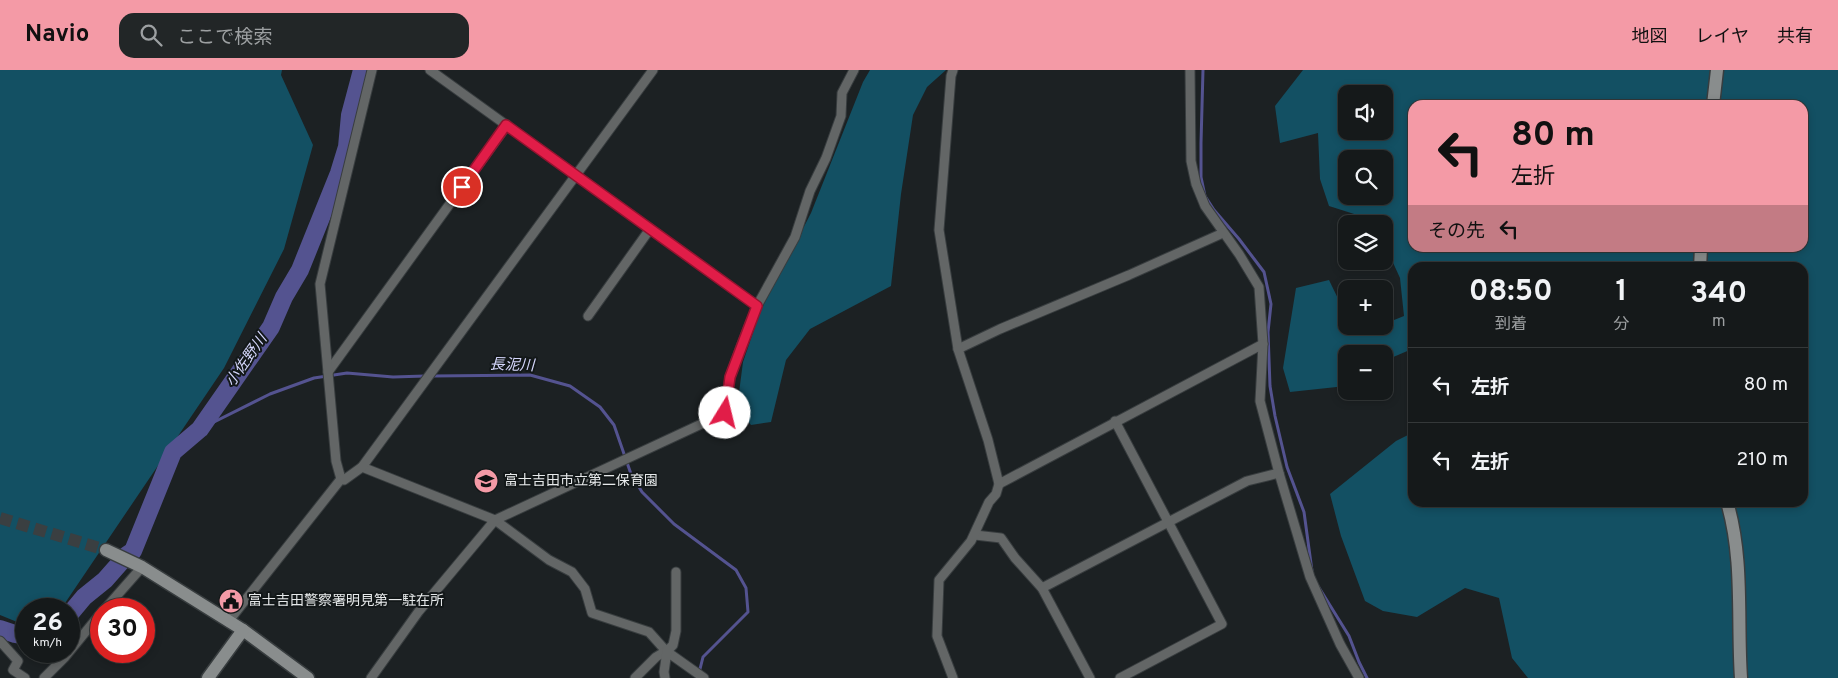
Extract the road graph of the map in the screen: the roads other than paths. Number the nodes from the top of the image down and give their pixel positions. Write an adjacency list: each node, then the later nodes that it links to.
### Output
1 (372, 70): 17 (street)
2 (430, 70): 9 (street)
3 (653, 70): 10 (street)
4 (854, 70): 13 (street)
5 (953, 70): 16 (street)
6 (1190, 70): 12 (street)
7 (1717, 70): 8 (main road)
8 (1714, 100)
9 (506, 125): 10 (street); 17 (street)
10 (576, 175): 11 (street); 19 (street)
11 (650, 229): 13 (street); 14 (street)
12 (1223, 233): 15 (street); 16 (street)
13 (757, 306): 24 (street)
14 (588, 316)
15 (1263, 344): 18 (street); 20 (street)
16 (958, 349): 22 (street)
17 (328, 372): 21 (street)
18 (1115, 421): 22 (street); 25 (street)
19 (362, 467): 21 (street); 24 (street)
20 (1279, 473): 25 (street); 50 (street)
21 (340, 479): 32 (street)
22 (999, 484): 26 (street)
23 (1729, 507): 51 (main road)
24 (495, 520): 36 (street); 43 (street)
25 (1168, 522): 30 (street); 49 (street)
26 (975, 535): 30 (street); 47 (street)
27 (112, 552): 28 (main road)
28 (142, 567): 31 (street); 32 (main road)
29 (676, 572): 36 (street)
30 (1042, 588): 48 (street)
31 (115, 598)
32 (228, 622): 34 (main road)
33 (90, 627): 40 (street)
34 (243, 630): 41 (main road); 42 (main road)
35 (0, 642): 37 (street)
36 (666, 651): 44 (street); 45 (street); 46 (street)
37 (13, 670): 38 (street); 39 (street)
38 (7, 678)
39 (25, 678)
40 (44, 678)
41 (208, 678)
42 (308, 678)
43 (372, 678)
44 (635, 678)
45 (665, 678)
46 (704, 678)
47 (952, 678)
48 (1090, 678)
49 (1120, 678)
50 (1358, 678)
51 (1741, 678)

